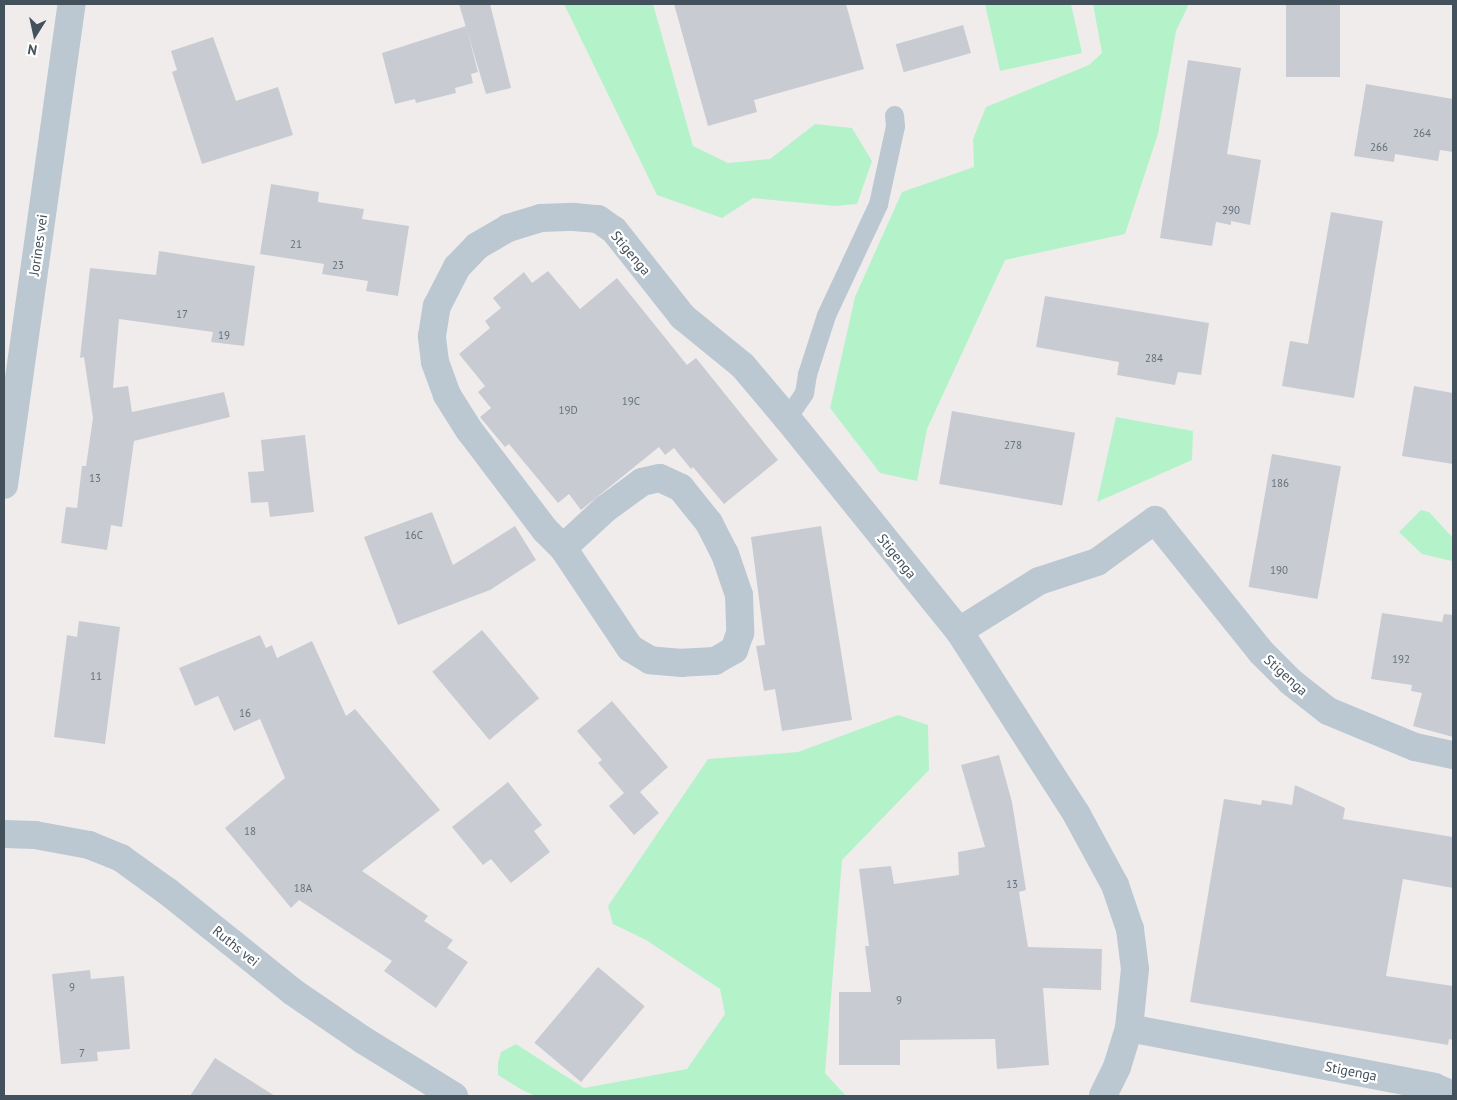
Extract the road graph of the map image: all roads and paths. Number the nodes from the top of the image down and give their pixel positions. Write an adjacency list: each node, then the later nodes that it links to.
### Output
1 (72, 4): 4 (street, Jorines vei)
2 (894, 115): 3 (lane)
3 (787, 418): 5 (street, Stigenga); 6 (street, Stigenga)
4 (4, 485)
5 (563, 548): 5 (street, Stigenga)
6 (959, 631): 7 (street, Stigenga); 9 (street, Stigenga)
7 (1453, 755)
8 (4, 834): 11 (street, Ruths vei)
9 (1129, 1028): 10 (street, Stigenga); 12 (street, Stigenga)
10 (1453, 1095)
11 (454, 1096)
12 (1102, 1096)

